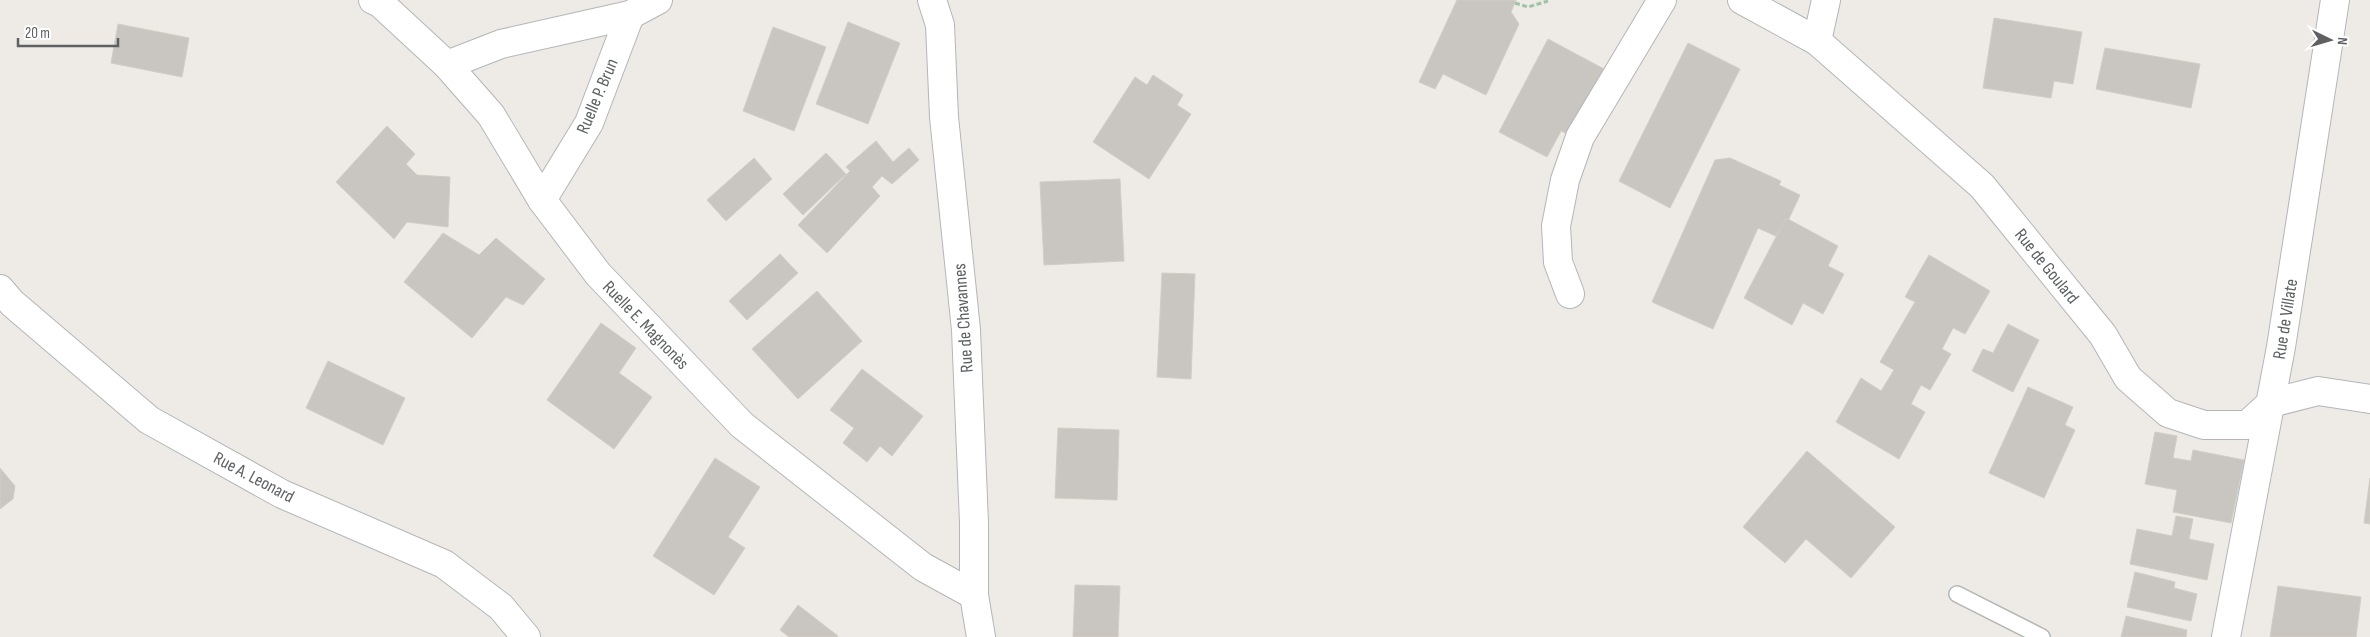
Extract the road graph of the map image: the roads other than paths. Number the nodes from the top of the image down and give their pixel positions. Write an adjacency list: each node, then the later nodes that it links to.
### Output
1 (373, 0): 10 (street, Ruelle E. Magnonès)
2 (658, 0): 8 (street)
3 (932, 0): 17 (street, Rue de Chavannes)
4 (1662, 0): 13 (street)
5 (1742, 0): 9 (street, Rue de Goulard)
6 (1826, 0): 9 (street)
7 (2336, 0): 15 (street, Rue de Villate)
8 (630, 15): 10 (street); 11 (street, Ruelle P. Brun)
9 (1817, 41): 15 (street, Rue de Goulard)
10 (447, 65): 11 (street, Ruelle E. Magnonès)
11 (542, 200): 17 (street, Ruelle E. Magnonès)
12 (0, 289): 18 (street, Rue A. Leonard)
13 (1570, 294)
14 (2370, 399): 15 (street, Rue de Goulard)
15 (2271, 403): 21 (street, Rue de Villate)
16 (1958, 594): 20 (lane)
17 (974, 595): 19 (street, Rue de Chavannes)
18 (526, 637)
19 (981, 637)
20 (2042, 637)
21 (2226, 637)

